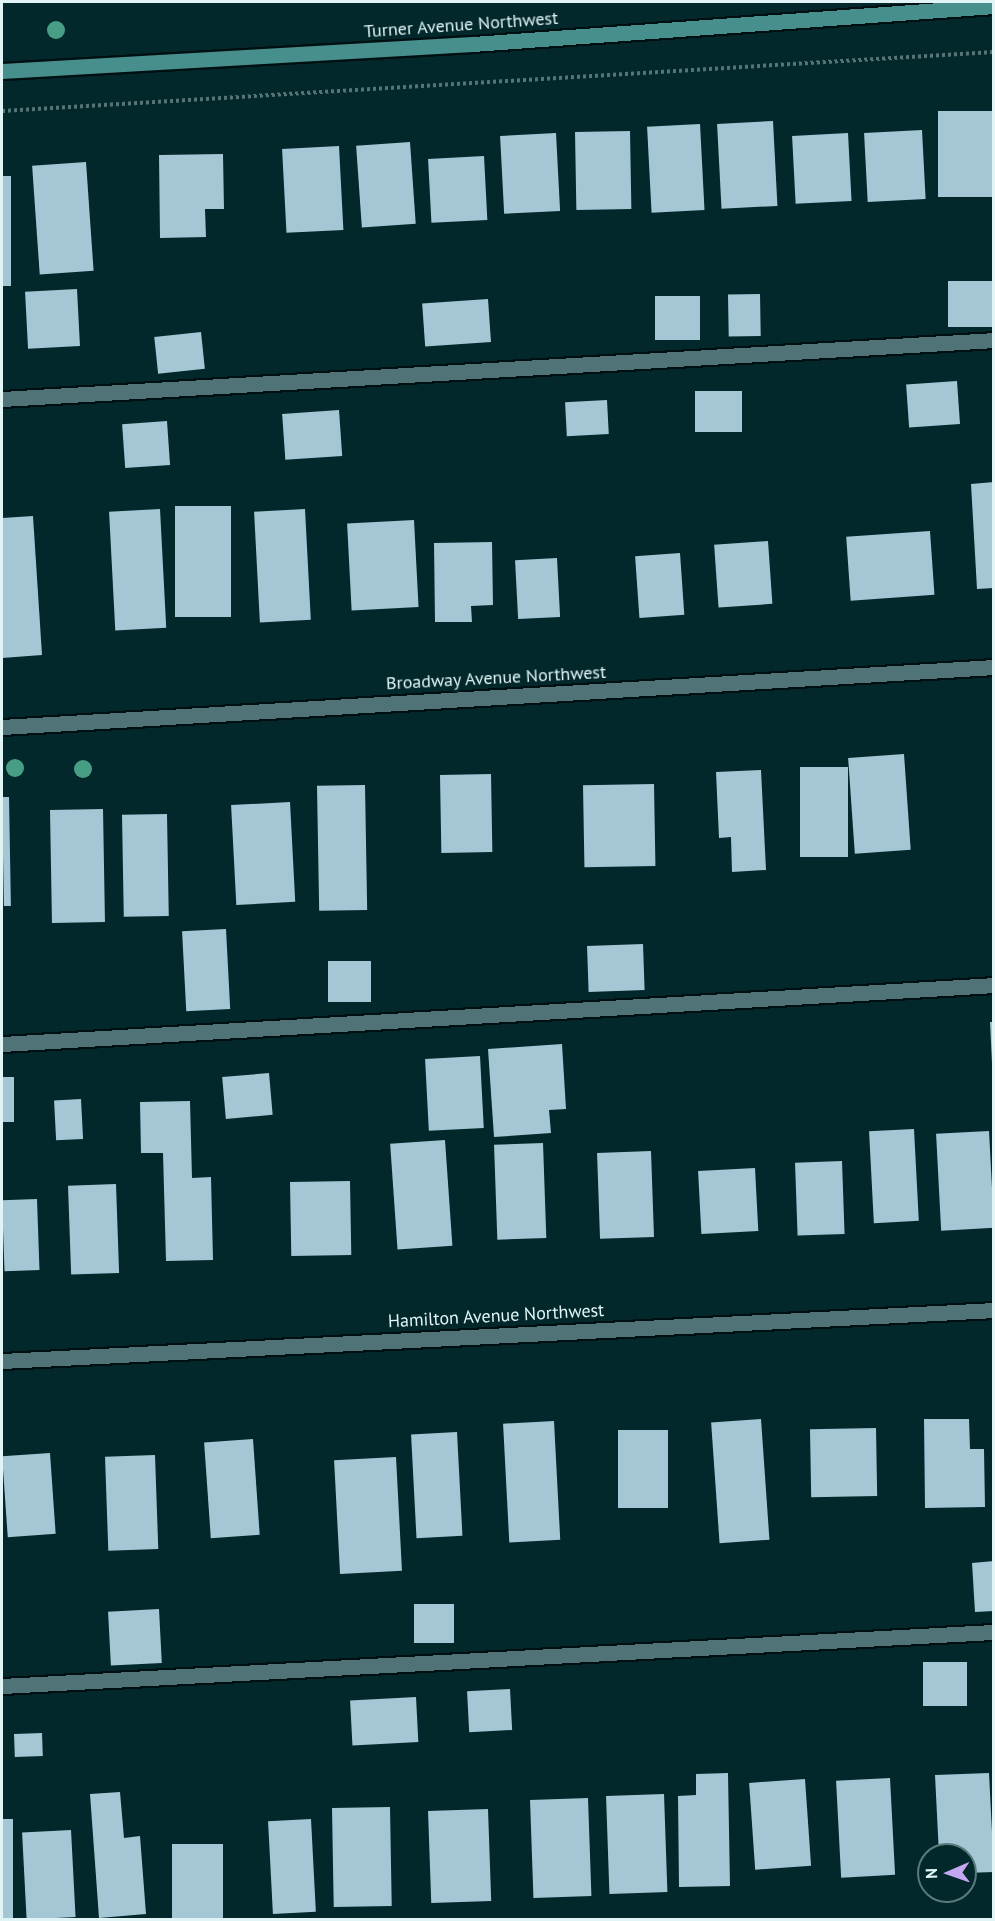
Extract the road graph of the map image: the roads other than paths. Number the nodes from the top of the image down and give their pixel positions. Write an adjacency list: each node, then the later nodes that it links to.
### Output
1 (993, 6): 2 (street, Turner Avenue Northwest)
2 (2, 71)
3 (993, 340): 4 (street)
4 (2, 399)
5 (993, 667): 6 (street, Broadway Avenue Northwest)
6 (2, 727)
7 (993, 985): 8 (street)
8 (2, 1044)
9 (993, 1310): 10 (street, Hamilton Avenue Northwest)
10 (2, 1361)
11 (993, 1632): 12 (street)
12 (2, 1686)

